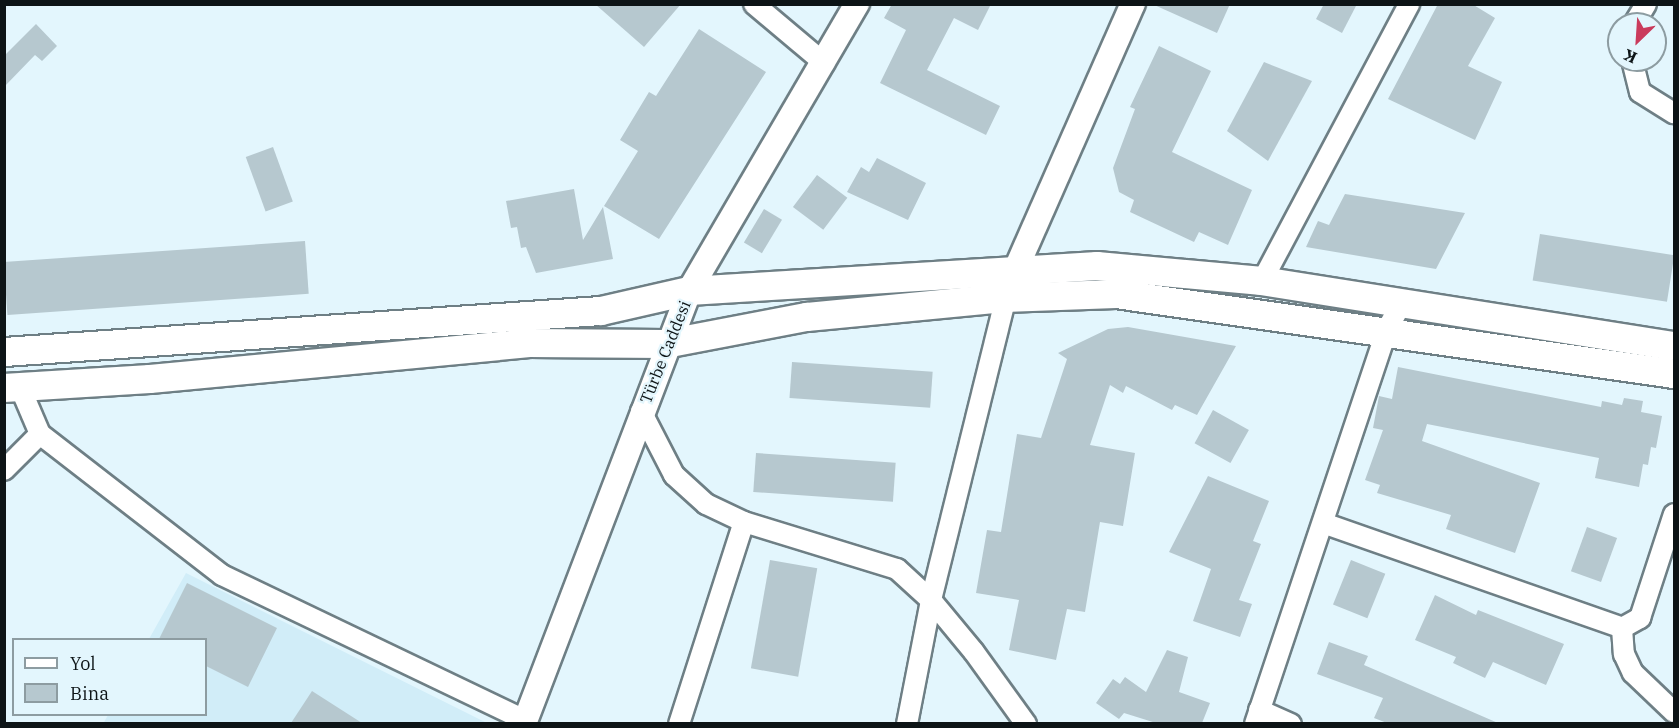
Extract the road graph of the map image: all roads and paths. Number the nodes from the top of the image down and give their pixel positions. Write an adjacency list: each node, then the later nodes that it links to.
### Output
1 (754, 4): 5 (street)
2 (857, 4): 5 (street, Türbe Caddesi)
3 (1133, 4): 8 (street)
4 (1409, 4): 9 (street)
5 (824, 63): 10 (street, Türbe Caddesi)
6 (1635, 72): 7 (street)
7 (1674, 113)
8 (1015, 271): 9 (main road); 10 (main road); 11 (street)
9 (1262, 281): 12 (main road)
10 (689, 291): 14 (street, Türbe Caddesi); 16 (main road)
11 (1004, 298): 13 (main road); 14 (main road); 25 (street)
12 (1402, 303): 13 (street); 15 (main road)
13 (1387, 329): 17 (main road); 24 (street)
14 (665, 344): 18 (main road); 19 (street, Türbe Caddesi)
15 (1674, 346)
16 (4, 352)
17 (1674, 374)
18 (12, 387): 20 (street)
19 (641, 411): 23 (street); 29 (street, Türbe Caddesi)
20 (40, 434): 21 (street); 29 (street)
21 (4, 471)
22 (1674, 514): 26 (street)
23 (744, 522): 25 (street); 30 (street)
24 (1323, 523): 26 (street); 28 (street)
25 (931, 600): 31 (street); 32 (street)
26 (1622, 628): 27 (street)
27 (1674, 712)
28 (1257, 717): 33 (street)
29 (524, 722)
30 (680, 723)
31 (907, 723)
32 (1026, 723)
33 (1291, 723)

